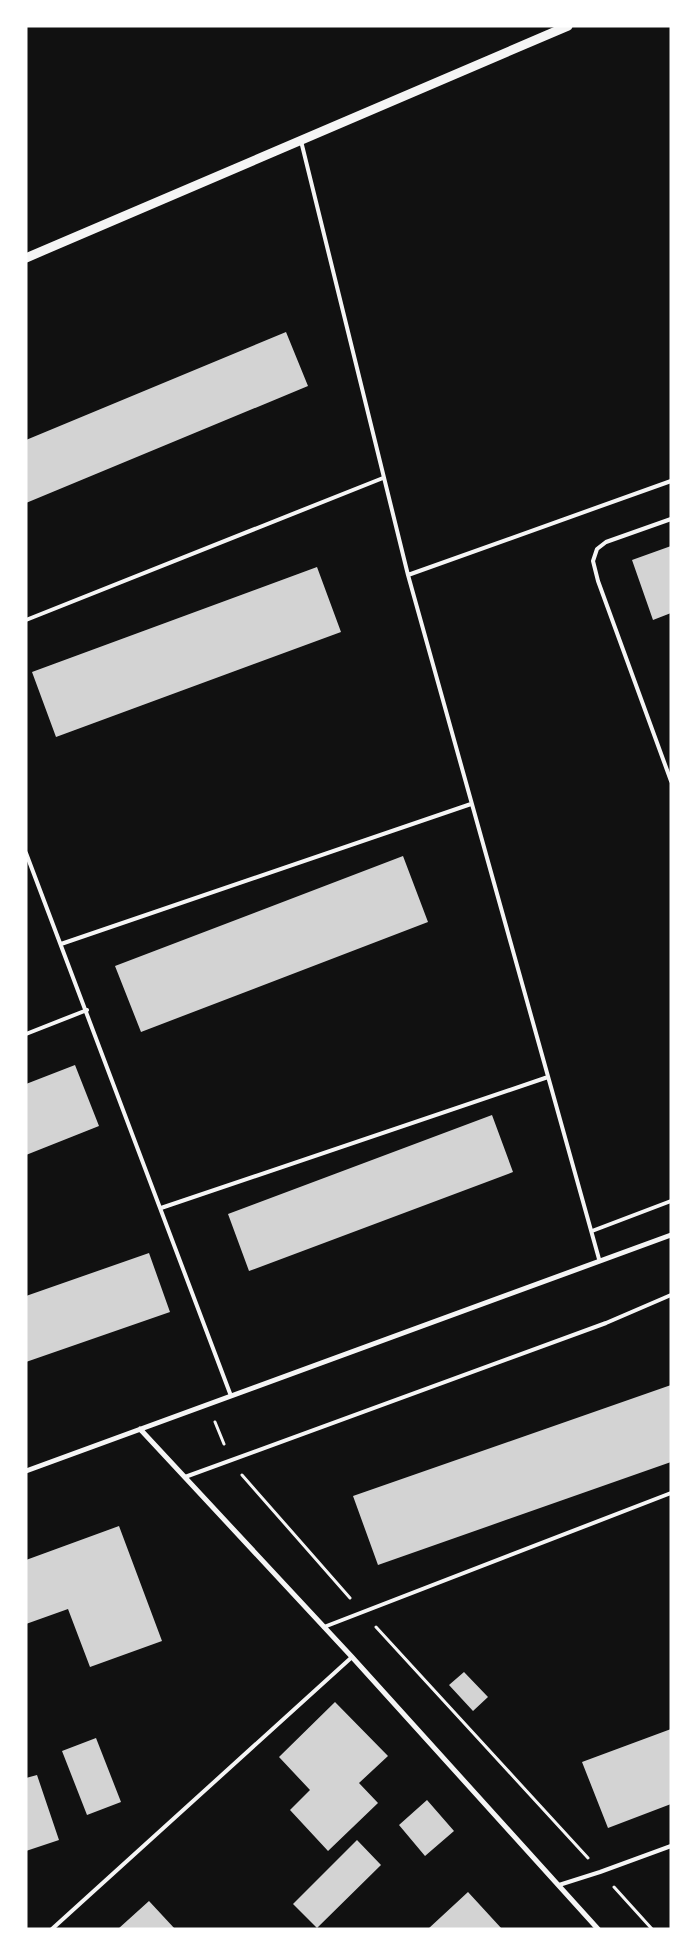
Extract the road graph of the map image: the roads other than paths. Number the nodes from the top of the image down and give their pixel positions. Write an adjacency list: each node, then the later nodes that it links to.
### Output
1 (568, 26): 2 (street)
2 (301, 142): 3 (street); 4 (lane)
3 (26, 258)
4 (383, 478): 7 (lane); 8 (lane)
5 (671, 481): 7 (lane)
6 (671, 519): 9 (lane)
7 (408, 575): 10 (lane)
8 (26, 620)
9 (671, 781)
10 (471, 804): 12 (lane); 15 (lane)
11 (26, 853): 12 (lane)
12 (61, 944): 13 (lane)
13 (87, 1010): 14 (lane); 17 (lane)
14 (26, 1034)
15 (548, 1077): 17 (lane); 18 (lane)
16 (671, 1201): 18 (lane)
17 (161, 1208): 22 (lane)
18 (592, 1231): 20 (lane)
19 (671, 1235): 20 (street)
20 (599, 1259): 22 (street)
21 (671, 1295): 25 (lane)
22 (231, 1396): 23 (street)
23 (140, 1429): 24 (street); 25 (street)
24 (26, 1471)
25 (185, 1477): 27 (street)
26 (671, 1493): 27 (lane)
27 (324, 1627): 28 (street)
28 (352, 1657): 30 (street); 31 (lane)
29 (671, 1846): 30 (lane)
30 (559, 1885): 32 (street)
31 (52, 1929)
32 (598, 1929)

